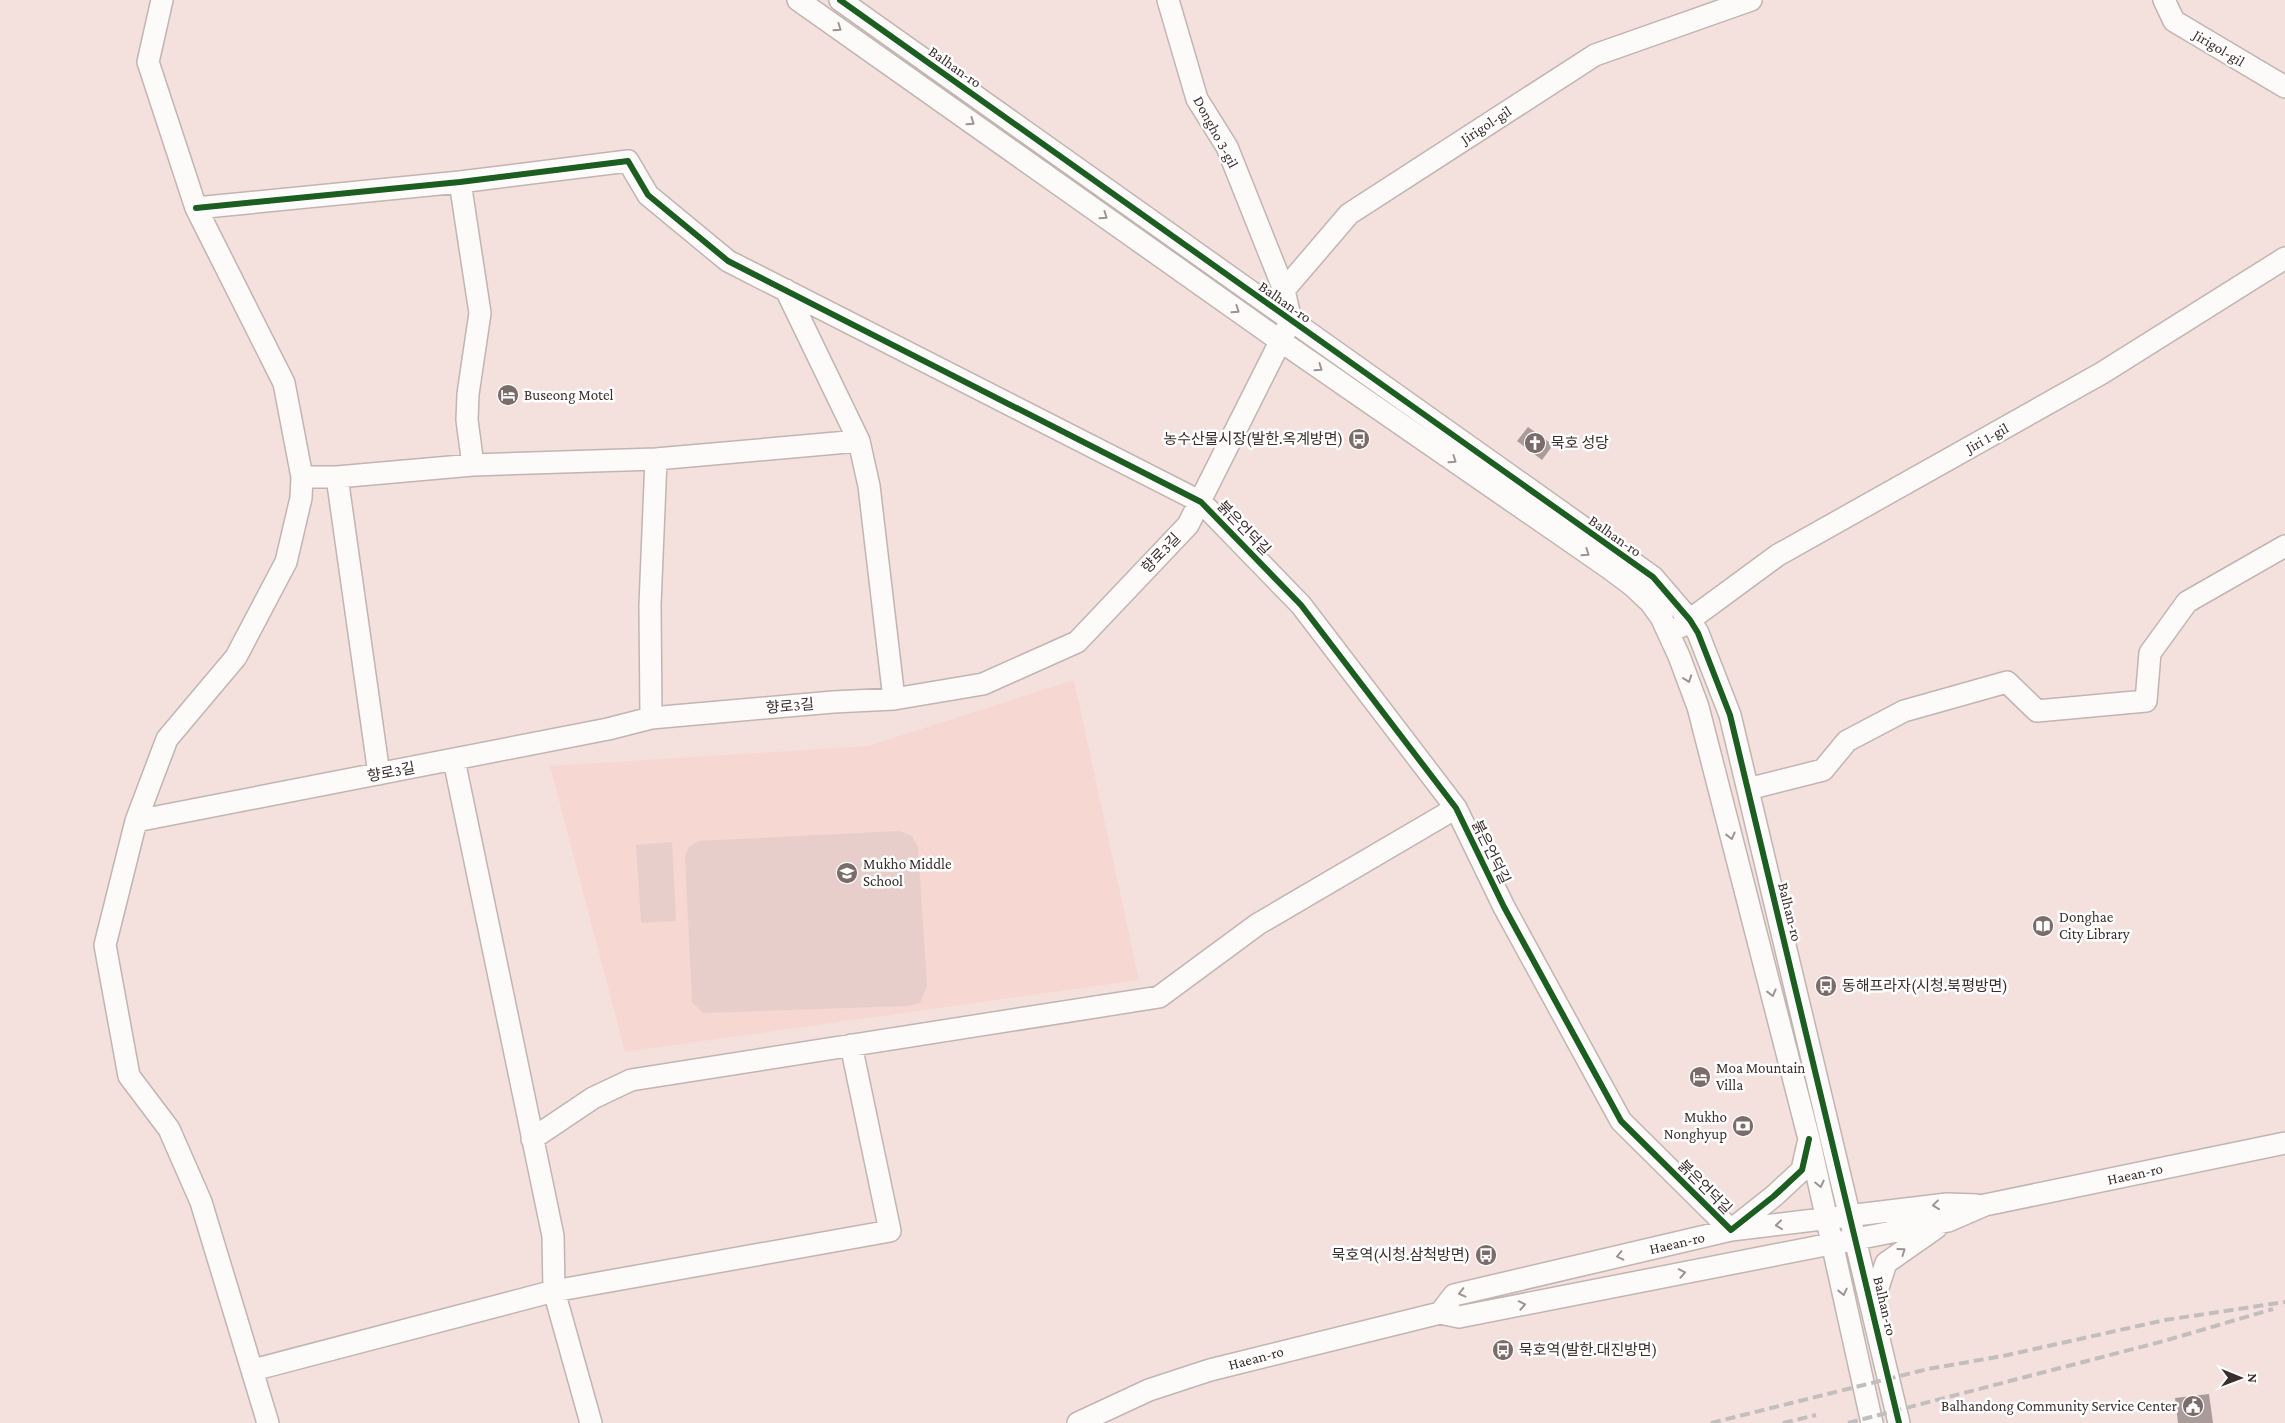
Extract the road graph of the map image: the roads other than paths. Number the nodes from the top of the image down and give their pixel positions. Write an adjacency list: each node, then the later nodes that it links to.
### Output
1 (162, 0): 9 (street)
2 (798, 0): 14 (street, Balhan-ro, one-way to 14)
3 (840, 0): 13 (street, Balhan-ro)
4 (1168, 0): 12 (street, Dongho 3-gil)
5 (1751, 0): 12 (street, Jirigol-gil)
6 (2164, 0): 7 (street, Jirigol-gil)
7 (2285, 87)
8 (460, 182): 9 (street); 11 (street, 붉은언덕길); 17 (street)
9 (196, 208): 18 (street)
10 (2285, 258): 22 (street, Jiri 1-gil)
11 (786, 290): 15 (street); 20 (street, 붉은언덕길)
12 (1284, 290): 13 (street)
13 (1291, 321): 14 (street, 향로3길); 22 (street, Balhan-ro)
14 (1279, 340): 20 (street, 향로3길); 23 (street, Balhan-ro, one-way to 23)
15 (859, 441): 16 (street); 24 (street)
16 (656, 460): 17 (street); 25 (street)
17 (473, 465): 19 (street)
18 (302, 477): 19 (street); 30 (street)
19 (337, 477): 27 (street)
20 (1201, 502): 24 (street, 향로3길); 29 (street, 붉은언덕길)
21 (2285, 546): 28 (street)
22 (1690, 620): 23 (street, Jiri 1-gil); 28 (street, Balhan-ro)
23 (1670, 634): 33 (street, Balhan-ro, one-way to 33)
24 (894, 699): 25 (street, 향로3길)
25 (651, 718): 26 (street, 향로3길)
26 (454, 760): 27 (street, 향로3길); 32 (street)
27 (379, 774): 30 (street, 향로3길)
28 (1748, 789): 36 (street, Balhan-ro)
29 (1456, 808): 31 (street); 39 (street, 붉은언덕길)
30 (136, 821): 45 (street)
31 (851, 1046): 32 (street); 42 (street)
32 (532, 1139): 42 (street)
33 (1809, 1139): 37 (street, Balhan-ro, one-way to 37); 39 (street)
34 (2285, 1144): 35 (street, Haean-ro)
35 (1985, 1205): 36 (street, Haean-ro, one-way to 36); 38 (street, Haean-ro)
36 (1851, 1216): 37 (street, Haean-ro); 40 (street, Balhan-ro)
37 (1828, 1219): 39 (street, Haean-ro, one-way to 39); 41 (street, Balhan-ro)
38 (1948, 1220): 40 (street, Haean-ro); 43 (street, one-way to 38)
39 (1731, 1230): 44 (street, Haean-ro, one-way to 44)
40 (1857, 1240): 41 (street, Haean-ro); 43 (street, Balhan-ro)
41 (1833, 1244): 44 (street, Haean-ro, one-way to 41); 49 (street, Balhan-ro, one-way to 49)
42 (554, 1291): 45 (street); 47 (street)
43 (1872, 1306): 50 (street, Balhan-ro)
44 (1440, 1313): 48 (street, Haean-ro)
45 (253, 1370): 46 (street)
46 (268, 1423)
47 (591, 1423)
48 (1078, 1423)
49 (1872, 1423)
50 (1899, 1423)

